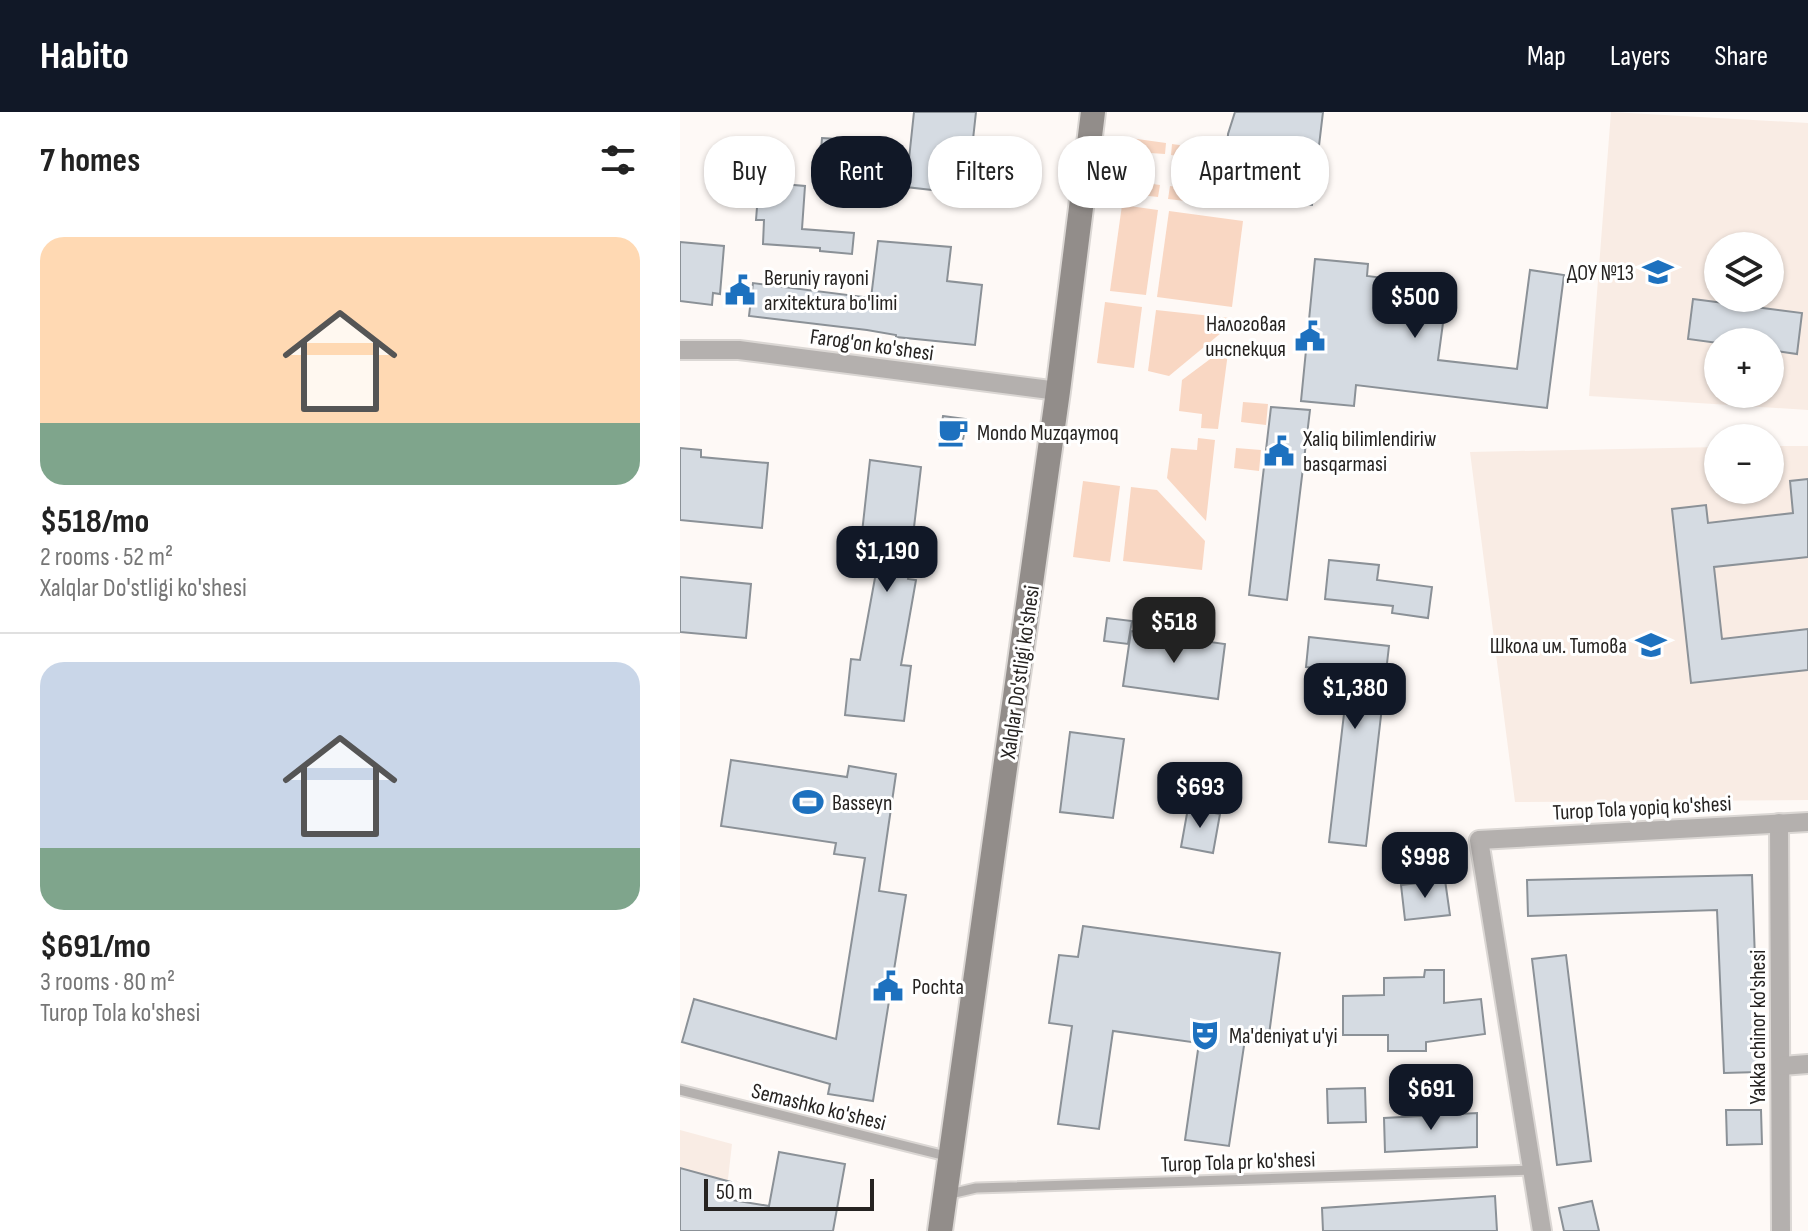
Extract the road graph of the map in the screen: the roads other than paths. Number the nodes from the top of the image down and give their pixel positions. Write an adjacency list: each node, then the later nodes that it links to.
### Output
1 (1093, 112): 3 (street, Xalqlar Do'stligi ko'shesi)
2 (680, 350): 3 (street, Farog'on ko'shesi)
3 (1058, 391): 9 (street, Xalqlar Do'stligi ko'shesi)
4 (1808, 822): 5 (street, Turop Tola yopiq ko'shesi)
5 (1779, 823): 7 (street, Yakka chinor ko'shesi); 10 (street, Turop Tola yopiq ko'shesi)
6 (1808, 1064): 7 (street)
7 (1782, 1066): 14 (street, Yakka chinor ko'shesi)
8 (680, 1090): 9 (lane, Semashko ko'shesi)
9 (950, 1157): 11 (street, Xalqlar Do'stligi ko'shesi)
10 (1533, 1170): 11 (lane, Turop Tola pr ko'shesi); 13 (street)
11 (945, 1195): 12 (street, Xalqlar Do'stligi ko'shesi)
12 (940, 1231)
13 (1542, 1231)
14 (1781, 1231)

